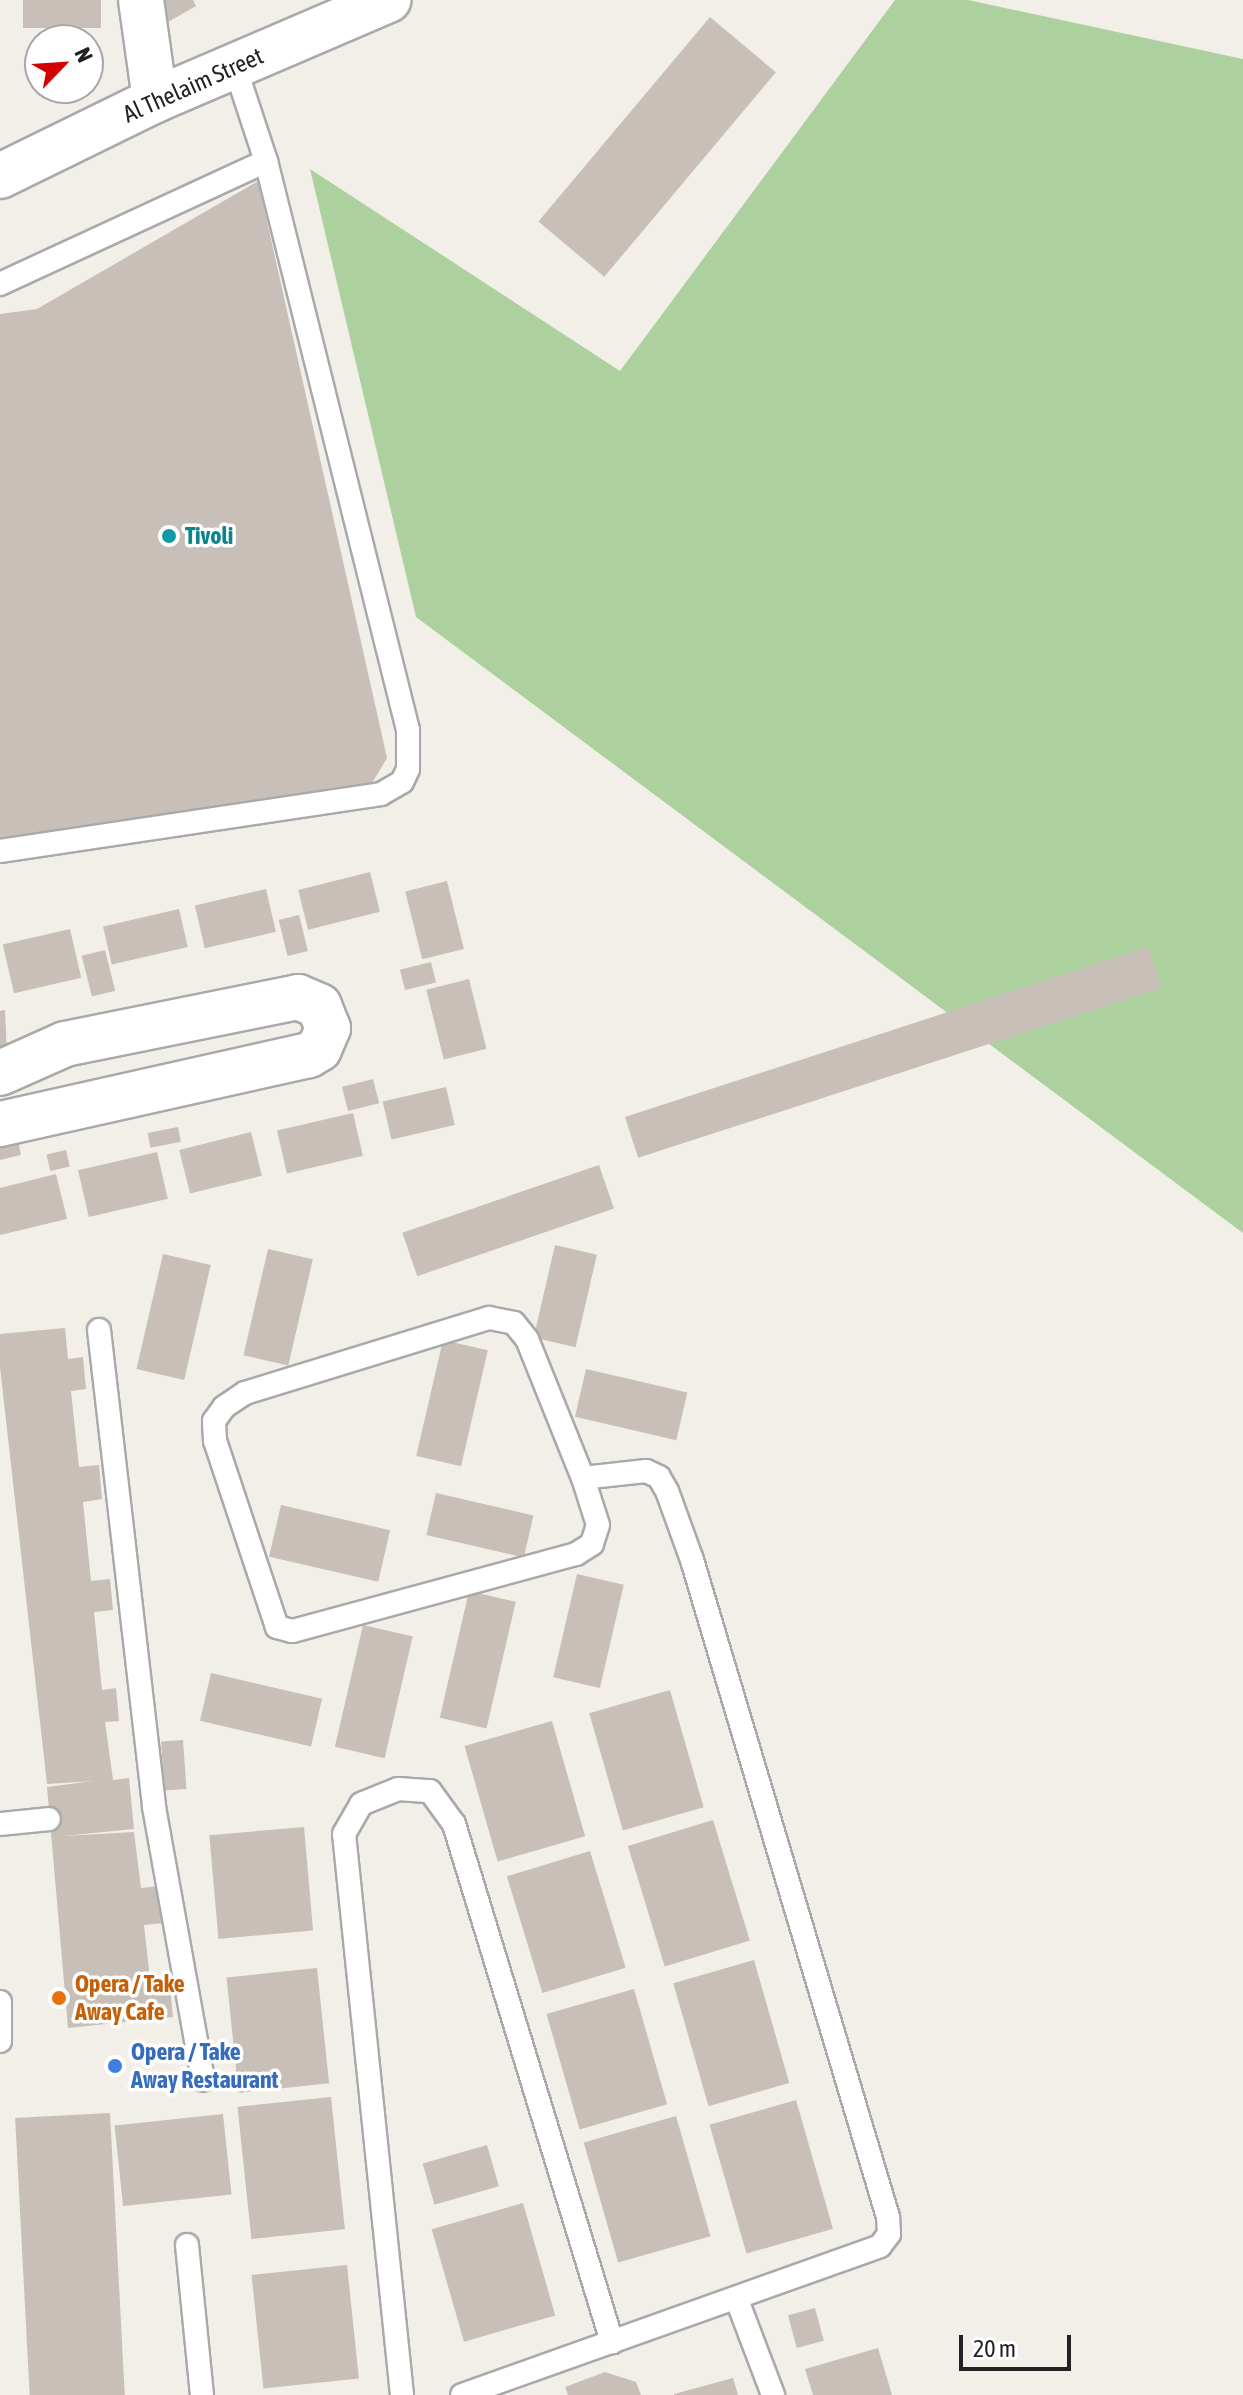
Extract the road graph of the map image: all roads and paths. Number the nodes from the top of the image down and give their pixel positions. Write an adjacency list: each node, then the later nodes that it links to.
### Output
1 (141, 0): 4 (street)
2 (388, 0): 3 (street, Al Thelaim Street)
3 (235, 67): 4 (street, Al Thelaim Street); 5 (lane)
4 (155, 100): 6 (street, Al Thelaim Street)
5 (266, 161): 7 (lane); 8 (lane)
6 (0, 176)
7 (0, 284)
8 (0, 851)
9 (4, 1072): 10 (street); 10 (street)
10 (8, 1122)
11 (99, 1330): 17 (lane)
12 (583, 1478): 12 (lane); 19 (lane)
13 (49, 1819): 14 (lane)
14 (0, 1824)
15 (0, 2002): 16 (lane)
16 (0, 2041)
17 (203, 2080)
18 (187, 2245): 21 (lane)
19 (737, 2300): 20 (lane); 24 (lane)
20 (612, 2342): 22 (lane); 23 (lane)
21 (202, 2395)
22 (402, 2395)
23 (462, 2395)
24 (773, 2395)

